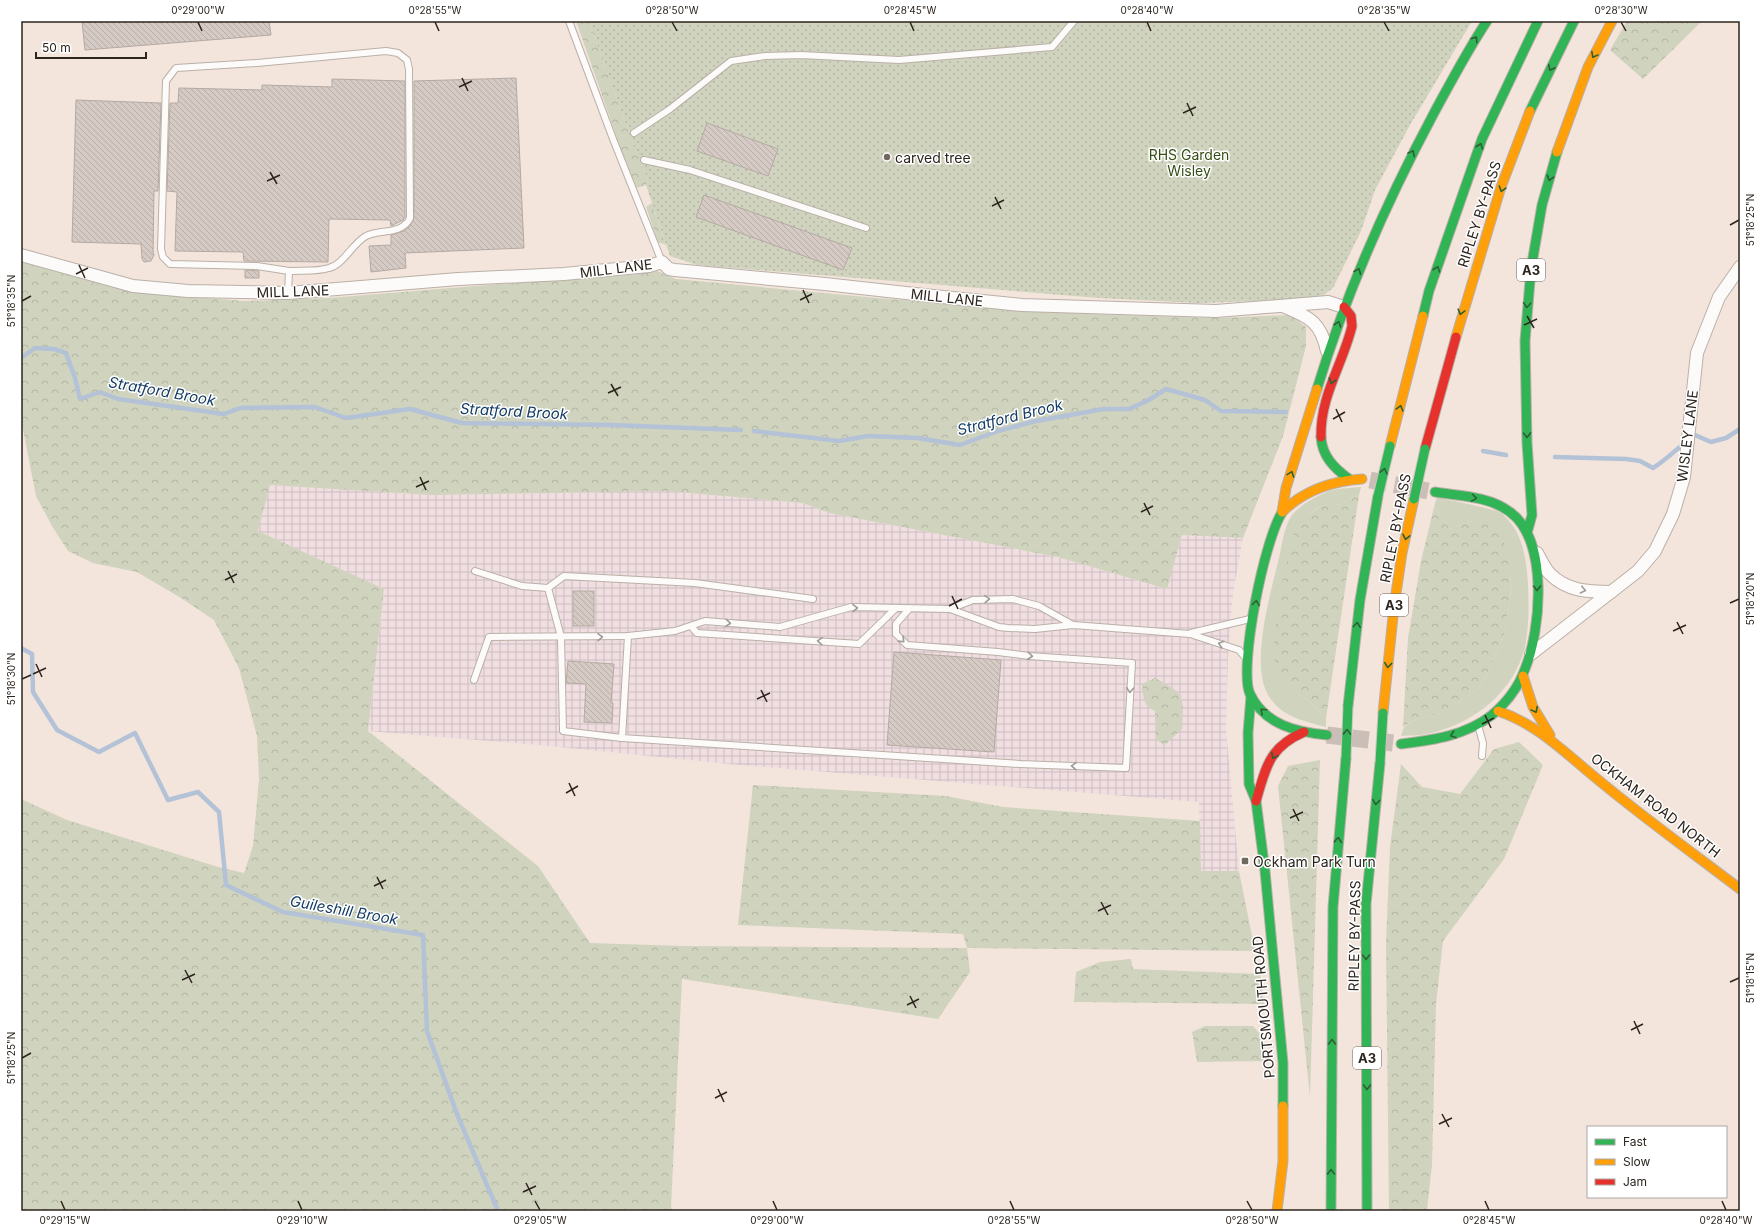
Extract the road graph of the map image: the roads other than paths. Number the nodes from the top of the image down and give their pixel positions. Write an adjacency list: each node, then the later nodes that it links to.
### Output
1 (570, 21): 11 (lane)
2 (1074, 21): 7 (lane)
3 (1487, 21): 16 (main road, one-way to 3)
4 (1538, 21): 53 (main road, RIPLEY BY-PASS / A3, one-way to 4, bridge)
5 (1574, 21): 54 (main road, RIPLEY BY-PASS / A3, one-way to 54, bridge)
6 (1612, 21): 22 (main road, A3, one-way to 22)
7 (634, 133)
8 (644, 160): 9 (lane)
9 (866, 228)
10 (21, 255): 14 (street, MILL LANE)
11 (662, 262): 14 (street, MILL LANE); 15 (street, MILL LANE)
12 (1740, 267): 26 (street, WISLEY LANE)
13 (289, 271): 13 (lane); 14 (lane)
14 (288, 293)
15 (1282, 306): 16 (street, MILL LANE); 17 (street, MILL LANE)
16 (1344, 307): 17 (main road, one-way to 16); 18 (main road, one-way to 18)
17 (1328, 354): 21 (main road, one-way to 17)
18 (1349, 479): 19 (main road); 21 (main road)
19 (1362, 479)
20 (1435, 492): 22 (main road, one-way to 22)
21 (1282, 512): 31 (main road, one-way to 21)
22 (1527, 533): 23 (main road)
23 (1534, 549): 26 (street, one-way to 26); 37 (main road, one-way to 37)
24 (475, 571): 25 (lane)
25 (548, 588): 27 (lane); 36 (lane)
26 (1611, 592): 37 (street, WISLEY LANE)
27 (814, 599)
28 (896, 608): 29 (lane); 33 (lane, one-way to 28); 33 (lane, one-way to 33)
29 (909, 609): 30 (lane); 46 (lane, one-way to 46)
30 (950, 610): 32 (lane); 32 (lane, one-way to 32)
31 (1254, 618): 34 (lane); 38 (main road)
32 (1073, 625): 34 (lane)
33 (691, 626): 35 (lane)
34 (1190, 634): 38 (lane, one-way to 34)
35 (628, 636): 36 (lane, one-way to 35); 46 (lane)
36 (561, 637): 40 (lane); 46 (lane)
37 (1531, 654): 39 (main road)
38 (1248, 661): 41 (main road)
39 (1523, 676): 42 (main road); 47 (main road, OCKHAM ROAD NORTH, one-way to 47)
40 (474, 680)
41 (1251, 696): 44 (main road, one-way to 41); 50 (main road, PORTSMOUTH ROAD)
42 (1498, 711): 43 (main road); 47 (main road, OCKHAM ROAD NORTH)
43 (1478, 725): 48 (main road, one-way to 48); 49 (lane)
44 (1304, 732): 45 (main road); 50 (main road, PORTSMOUTH ROAD, one-way to 50)
45 (1327, 735)
46 (622, 738)
47 (1555, 742): 51 (main road, OCKHAM ROAD NORTH)
48 (1401, 744)
49 (1482, 756)
50 (1256, 801): 52 (main road, PORTSMOUTH ROAD)
51 (1740, 889)
52 (1277, 1211)
53 (1331, 1211)
54 (1367, 1211)

